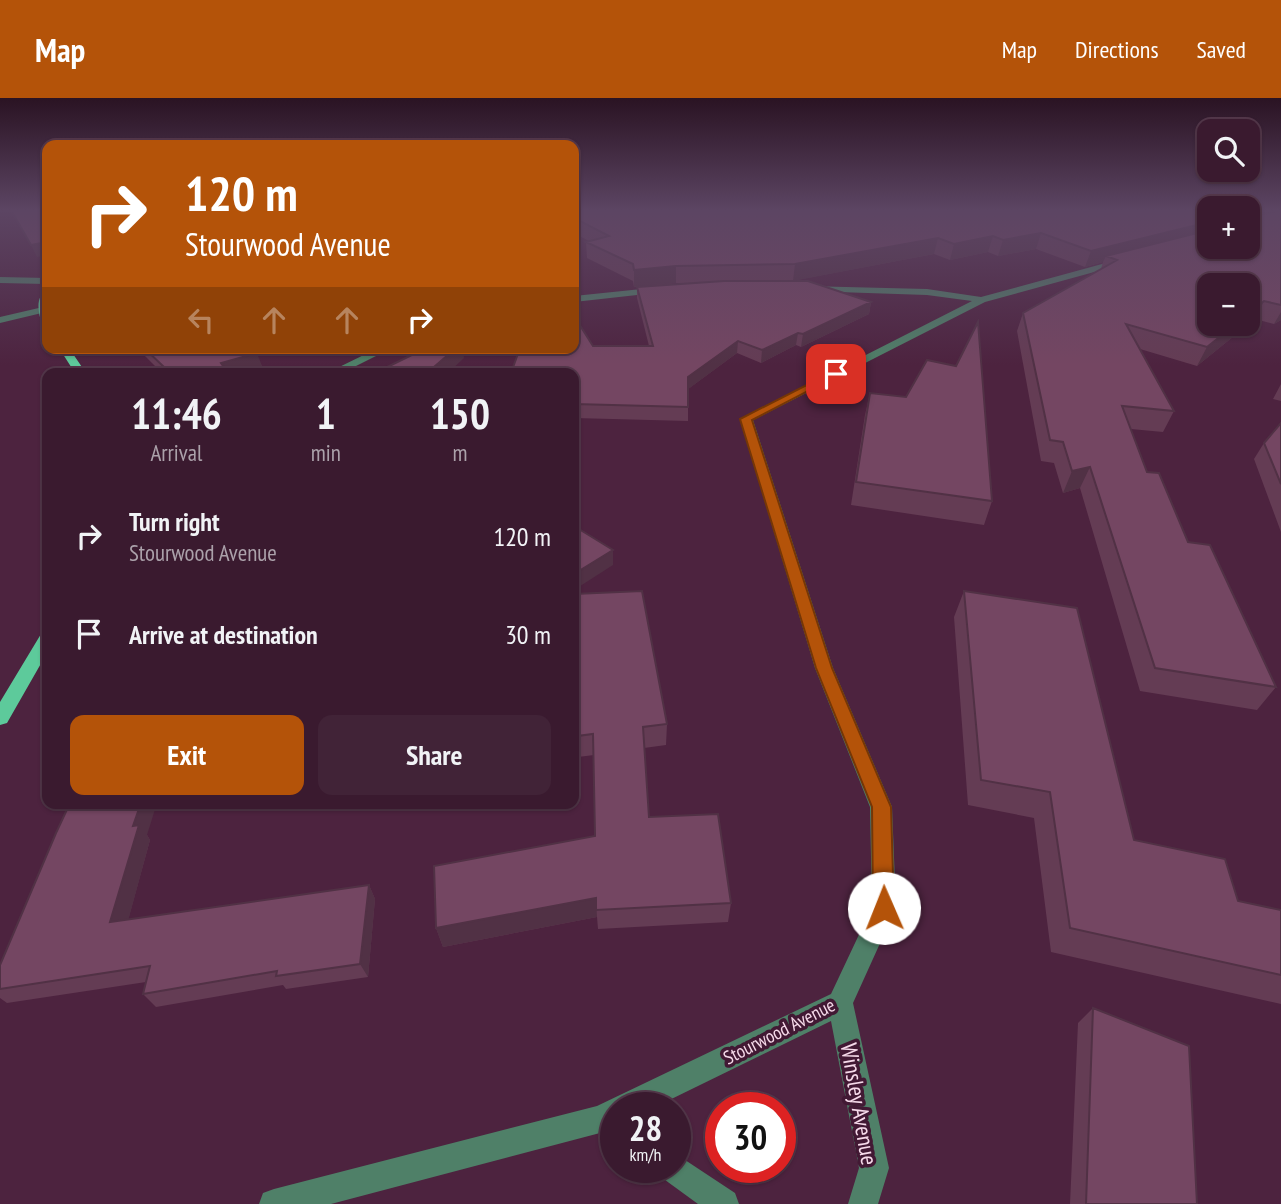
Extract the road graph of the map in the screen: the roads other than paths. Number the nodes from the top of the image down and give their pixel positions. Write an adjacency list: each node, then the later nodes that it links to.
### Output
1 (1121, 262): 7 (street, Stourwood Avenue)
2 (0, 280): 3 (street)
3 (42, 281)
4 (793, 288): 7 (street)
5 (678, 290): 6 (street)
6 (579, 299)
7 (982, 300): 14 (street, Stourwood Avenue)
8 (42, 310): 9 (street)
9 (0, 320)
10 (374, 354): 11 (street)
11 (343, 368)
12 (42, 647): 13 (main road)
13 (0, 718)
14 (840, 1003): 15 (street, Stourwood Avenue); 20 (street, Winsley Avenue)
15 (664, 1092)
16 (600, 1121): 18 (street, Stourwood Avenue)
17 (691, 1181): 19 (street)
18 (274, 1204)
19 (724, 1204)
20 (863, 1204)

